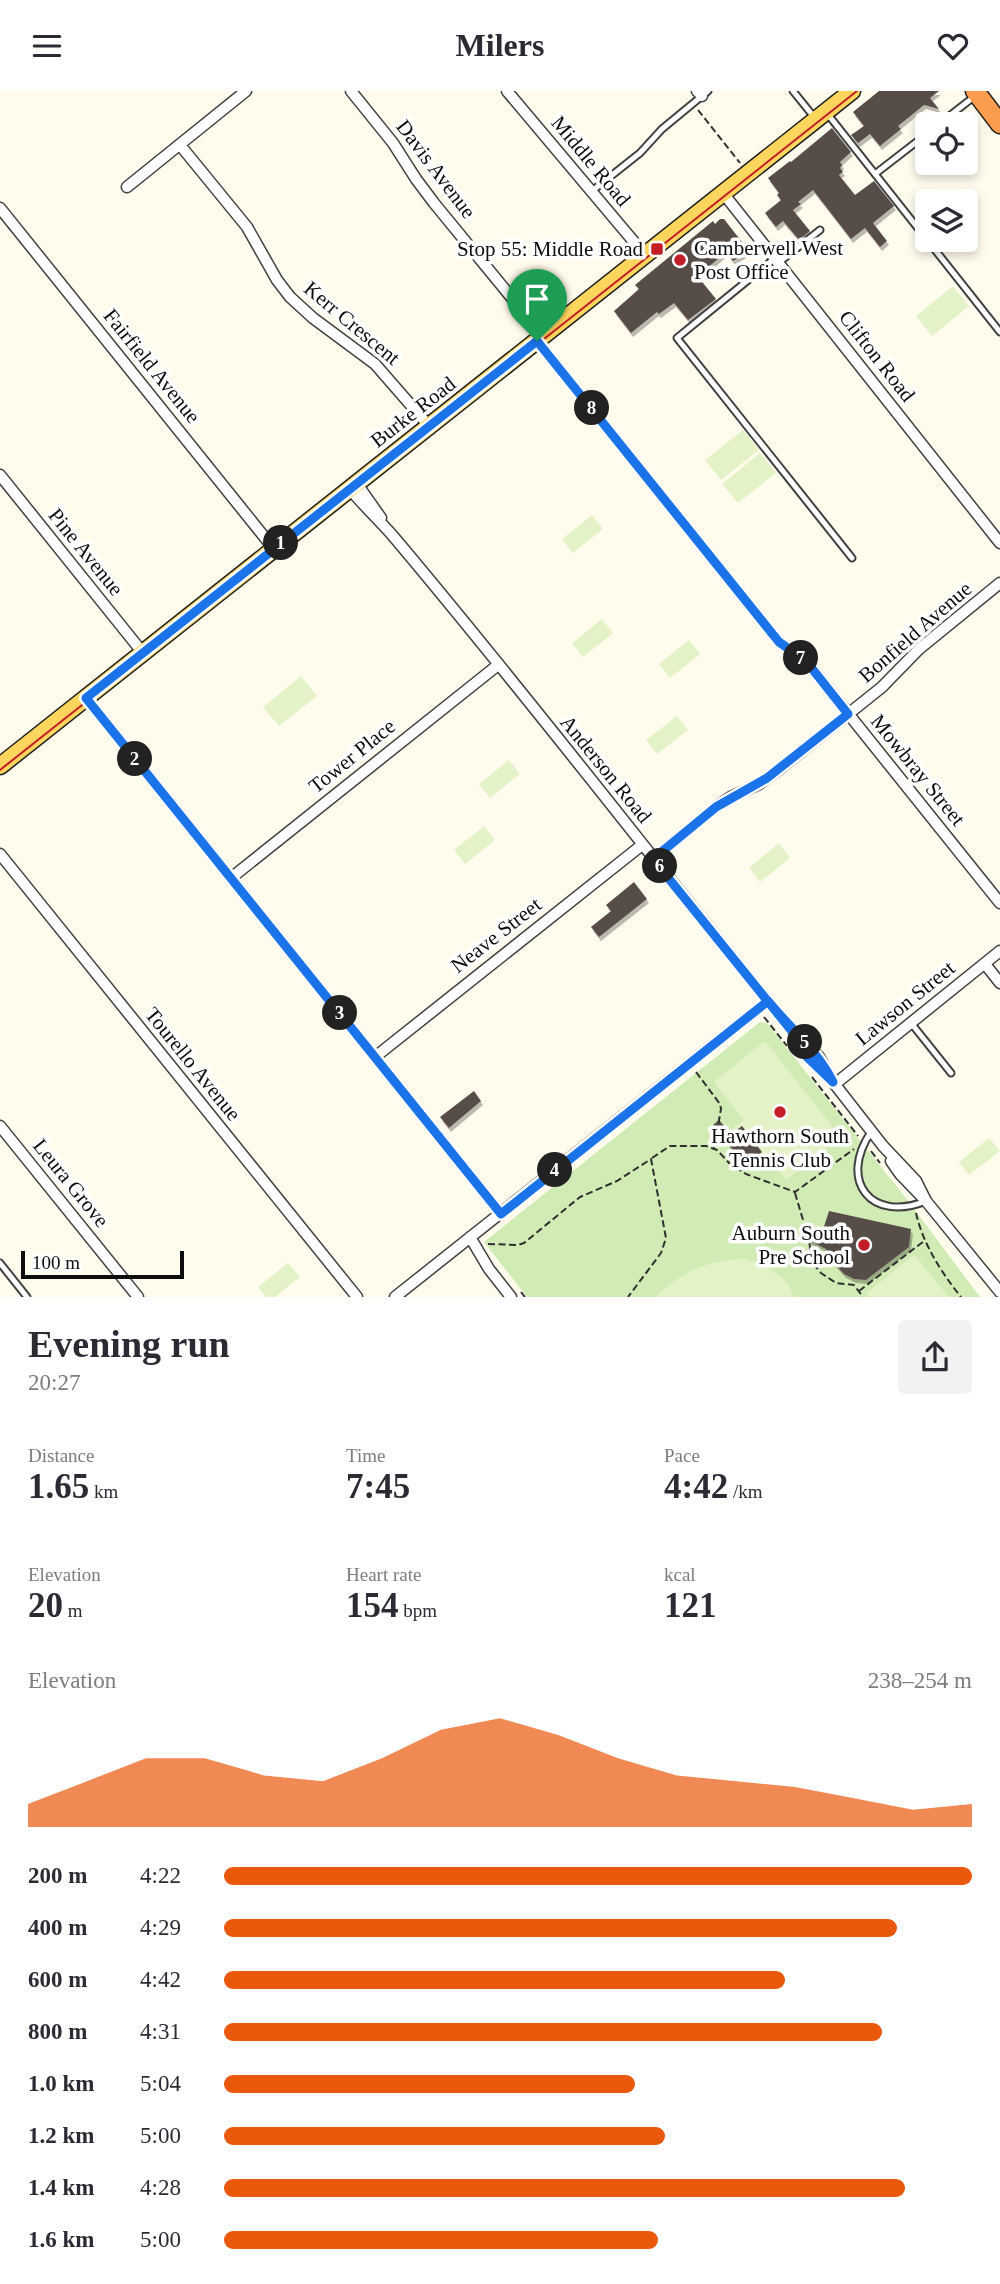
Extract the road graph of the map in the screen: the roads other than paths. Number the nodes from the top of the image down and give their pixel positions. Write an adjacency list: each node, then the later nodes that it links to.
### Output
1 (246, 91): 12 (street)
2 (351, 91): 22 (street, Davis Avenue)
3 (507, 91): 15 (street, Middle Road)
4 (793, 91): 9 (lane)
5 (852, 91): 9 (main road, Burke Road)
6 (978, 92): 8 (lane); 10 (highway)
7 (702, 93): 15 (lane)
8 (954, 112)
9 (821, 116): 13 (lane); 16 (main road, Burke Road)
10 (1000, 124)
11 (915, 143): 13 (lane)
12 (180, 145): 14 (street); 23 (street, Kerr Crescent)
13 (875, 174): 21 (lane)
14 (127, 187)
15 (592, 191): 19 (street, Middle Road)
16 (723, 194): 19 (main road, Burke Road); 20 (street, Clifton Road)
17 (0, 208): 27 (street, Fairfield Avenue)
18 (820, 230): 20 (lane)
19 (645, 255): 22 (main road, Burke Road)
20 (776, 261): 26 (street, Clifton Road); 28 (lane)
21 (1000, 332)
22 (540, 338): 23 (main road, Burke Road); 33 (street, Mowbray Street)
23 (429, 426): 25 (main road, Burke Road)
24 (0, 475): 30 (street, Pine Avenue)
25 (353, 486): 27 (main road, Burke Road); 31 (street, Anderson Road)
26 (1000, 543)
27 (274, 549): 30 (main road, Burke Road)
28 (852, 558)
29 (1000, 583): 33 (street, Bonfield Avenue)
30 (142, 653): 32 (main road, Burke Road)
31 (498, 665): 35 (street, Anderson Road); 38 (street, Tower Place)
32 (86, 698): 34 (main road, Burke Road); 38 (street)
33 (848, 714): 37 (street, Bonfield Avenue); 39 (street, Mowbray Street)
34 (2, 761)
35 (642, 845): 37 (street, Anderson Road); 45 (street, Neave Street)
36 (0, 854): 58 (street, Tourello Avenue)
37 (653, 859): 43 (street, Anderson Road)
38 (231, 878): 45 (street)
39 (1000, 903)
40 (1000, 951): 41 (street, Lawson Street)
41 (985, 964): 42 (street); 44 (street, Lawson Street)
42 (1000, 983)
43 (768, 1001): 47 (street, Anderson Road); 51 (street)
44 (911, 1023): 46 (lane); 47 (street, Lawson Street)
45 (374, 1056): 51 (street)
46 (951, 1073)
47 (834, 1083): 49 (street, Anderson Road)
48 (0, 1126): 57 (street, Leura Grove)
49 (871, 1131): 50 (street, Anderson Road); 50 (lane)
50 (926, 1201): 54 (street, Anderson Road)
51 (501, 1214): 52 (street)
52 (466, 1240): 59 (street); 60 (street)
53 (0, 1263): 56 (lane)
54 (984, 1274): 55 (street, Anderson Road); 61 (street, Anderson Road)
55 (1000, 1292)
56 (27, 1297)
57 (138, 1297)
58 (357, 1297)
59 (395, 1297)
60 (511, 1297)
61 (997, 1297)

